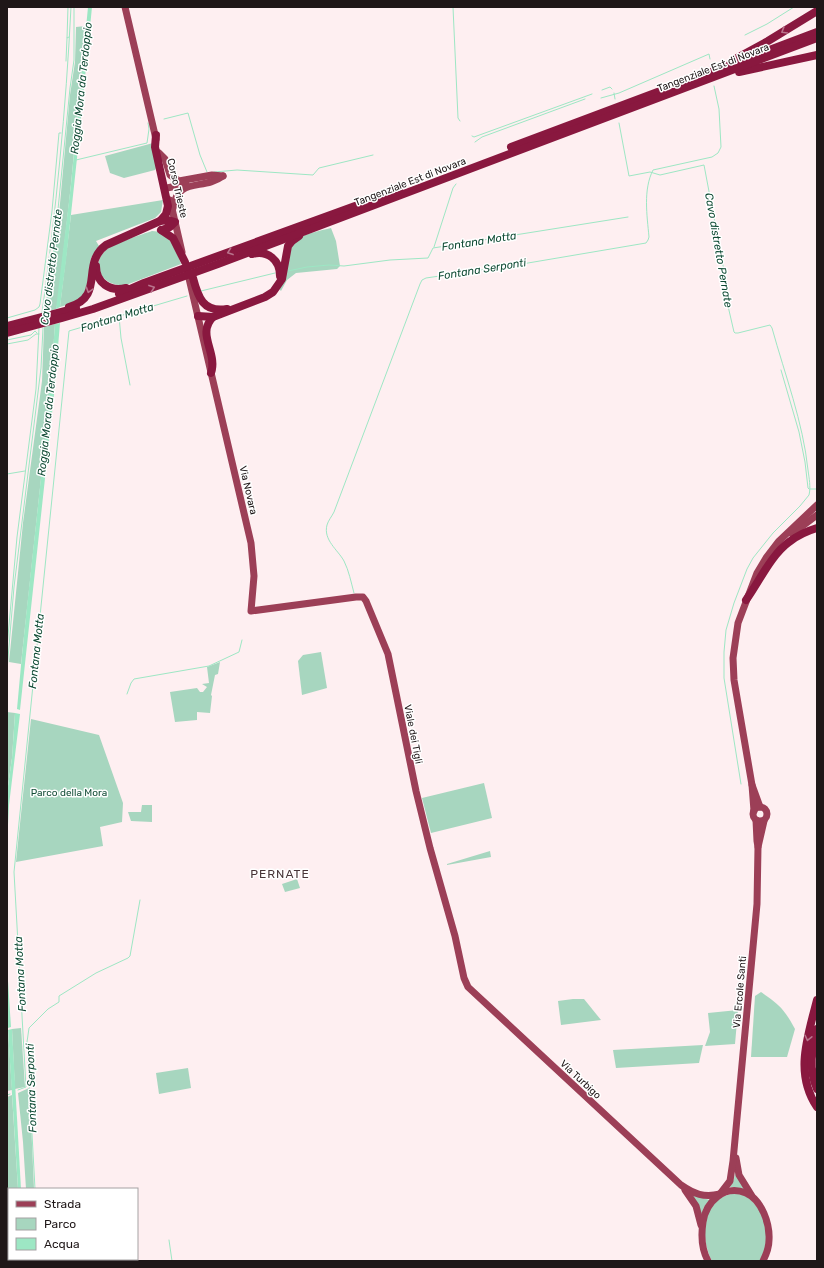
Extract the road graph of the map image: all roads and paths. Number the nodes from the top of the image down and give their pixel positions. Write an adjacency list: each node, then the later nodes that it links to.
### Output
1 (126, 7): 7 (main road, Corso Trieste)
2 (817, 11): 6 (highway, one-way to 6)
3 (817, 32): 6 (highway, Tangenziale Est di Novara)
4 (817, 38): 6 (highway, Tangenziale Est di Novara)
5 (817, 55): 6 (highway)
6 (657, 96): 14 (highway, Tangenziale Est di Novara); 21 (highway, Tangenziale Est di Novara, one-way to 21)
7 (156, 135): 8 (main road, Corso Trieste); 12 (highway)
8 (159, 153): 9 (main road); 10 (main road, Corso Trieste)
9 (223, 176): 10 (main road); 11 (main road)
10 (167, 188): 11 (main road, Corso Trieste)
11 (172, 210): 13 (main road, Corso Trieste)
12 (160, 221): 13 (highway); 16 (highway)
13 (175, 222): 15 (highway); 17 (main road, Corso Trieste)
14 (324, 225): 20 (highway, Tangenziale Est di Novara); 25 (highway)
15 (162, 230): 16 (highway); 19 (highway)
16 (140, 231): 18 (highway)
17 (180, 243): 19 (highway)
18 (96, 256): 24 (highway); 28 (highway, one-way to 28)
19 (187, 262): 29 (main road)
20 (218, 264): 21 (highway, Tangenziale Est di Novara); 25 (highway)
21 (202, 266): 22 (highway, Tangenziale Est di Novara)
22 (177, 275): 24 (highway, Tangenziale Est di Novara); 28 (highway, Tangenziale Est di Novara, one-way to 22)
23 (193, 278): 26 (highway)
24 (144, 283): 28 (highway, Tangenziale Est di Novara)
25 (279, 284): 27 (highway)
26 (209, 308): 27 (highway); 29 (highway)
27 (231, 309): 30 (highway)
28 (63, 313): 31 (highway, Tangenziale Est di Novara)
29 (198, 316): 30 (highway); 34 (main road)
30 (213, 317): 34 (highway)
31 (36, 321): 32 (highway, Tangenziale Est di Novara); 33 (highway, Tangenziale Est di Novara)
32 (7, 325)
33 (7, 333)
34 (211, 374): 39 (main road, Via Novara)
35 (817, 505): 38 (main road)
36 (817, 515): 38 (main road)
37 (817, 528): 38 (highway)
38 (746, 600): 40 (main road)
39 (253, 609): 42 (main road, Viale dei Tigli)
40 (757, 809): 41 (main road); 41 (main road)
41 (760, 820): 47 (main road, Via Ercole Santi)
42 (468, 987): 48 (main road, Via Turbigo)
43 (817, 1000): 46 (highway, one-way to 46)
44 (817, 1029): 45 (highway)
45 (817, 1089)
46 (817, 1107)
47 (735, 1138): 49 (main road, Via Ercole Santi); 50 (main road, Via Ercole Santi)
48 (681, 1185): 49 (main road, Via Turbigo); 51 (main road, Via Turbigo)
49 (720, 1194): 50 (main road, Via Turbigo); 51 (main road, Via Ercole Santi)
50 (753, 1198): 53 (main road, Via Ercole Santi)
51 (702, 1228): 52 (main road)
52 (708, 1261)
53 (763, 1261)

